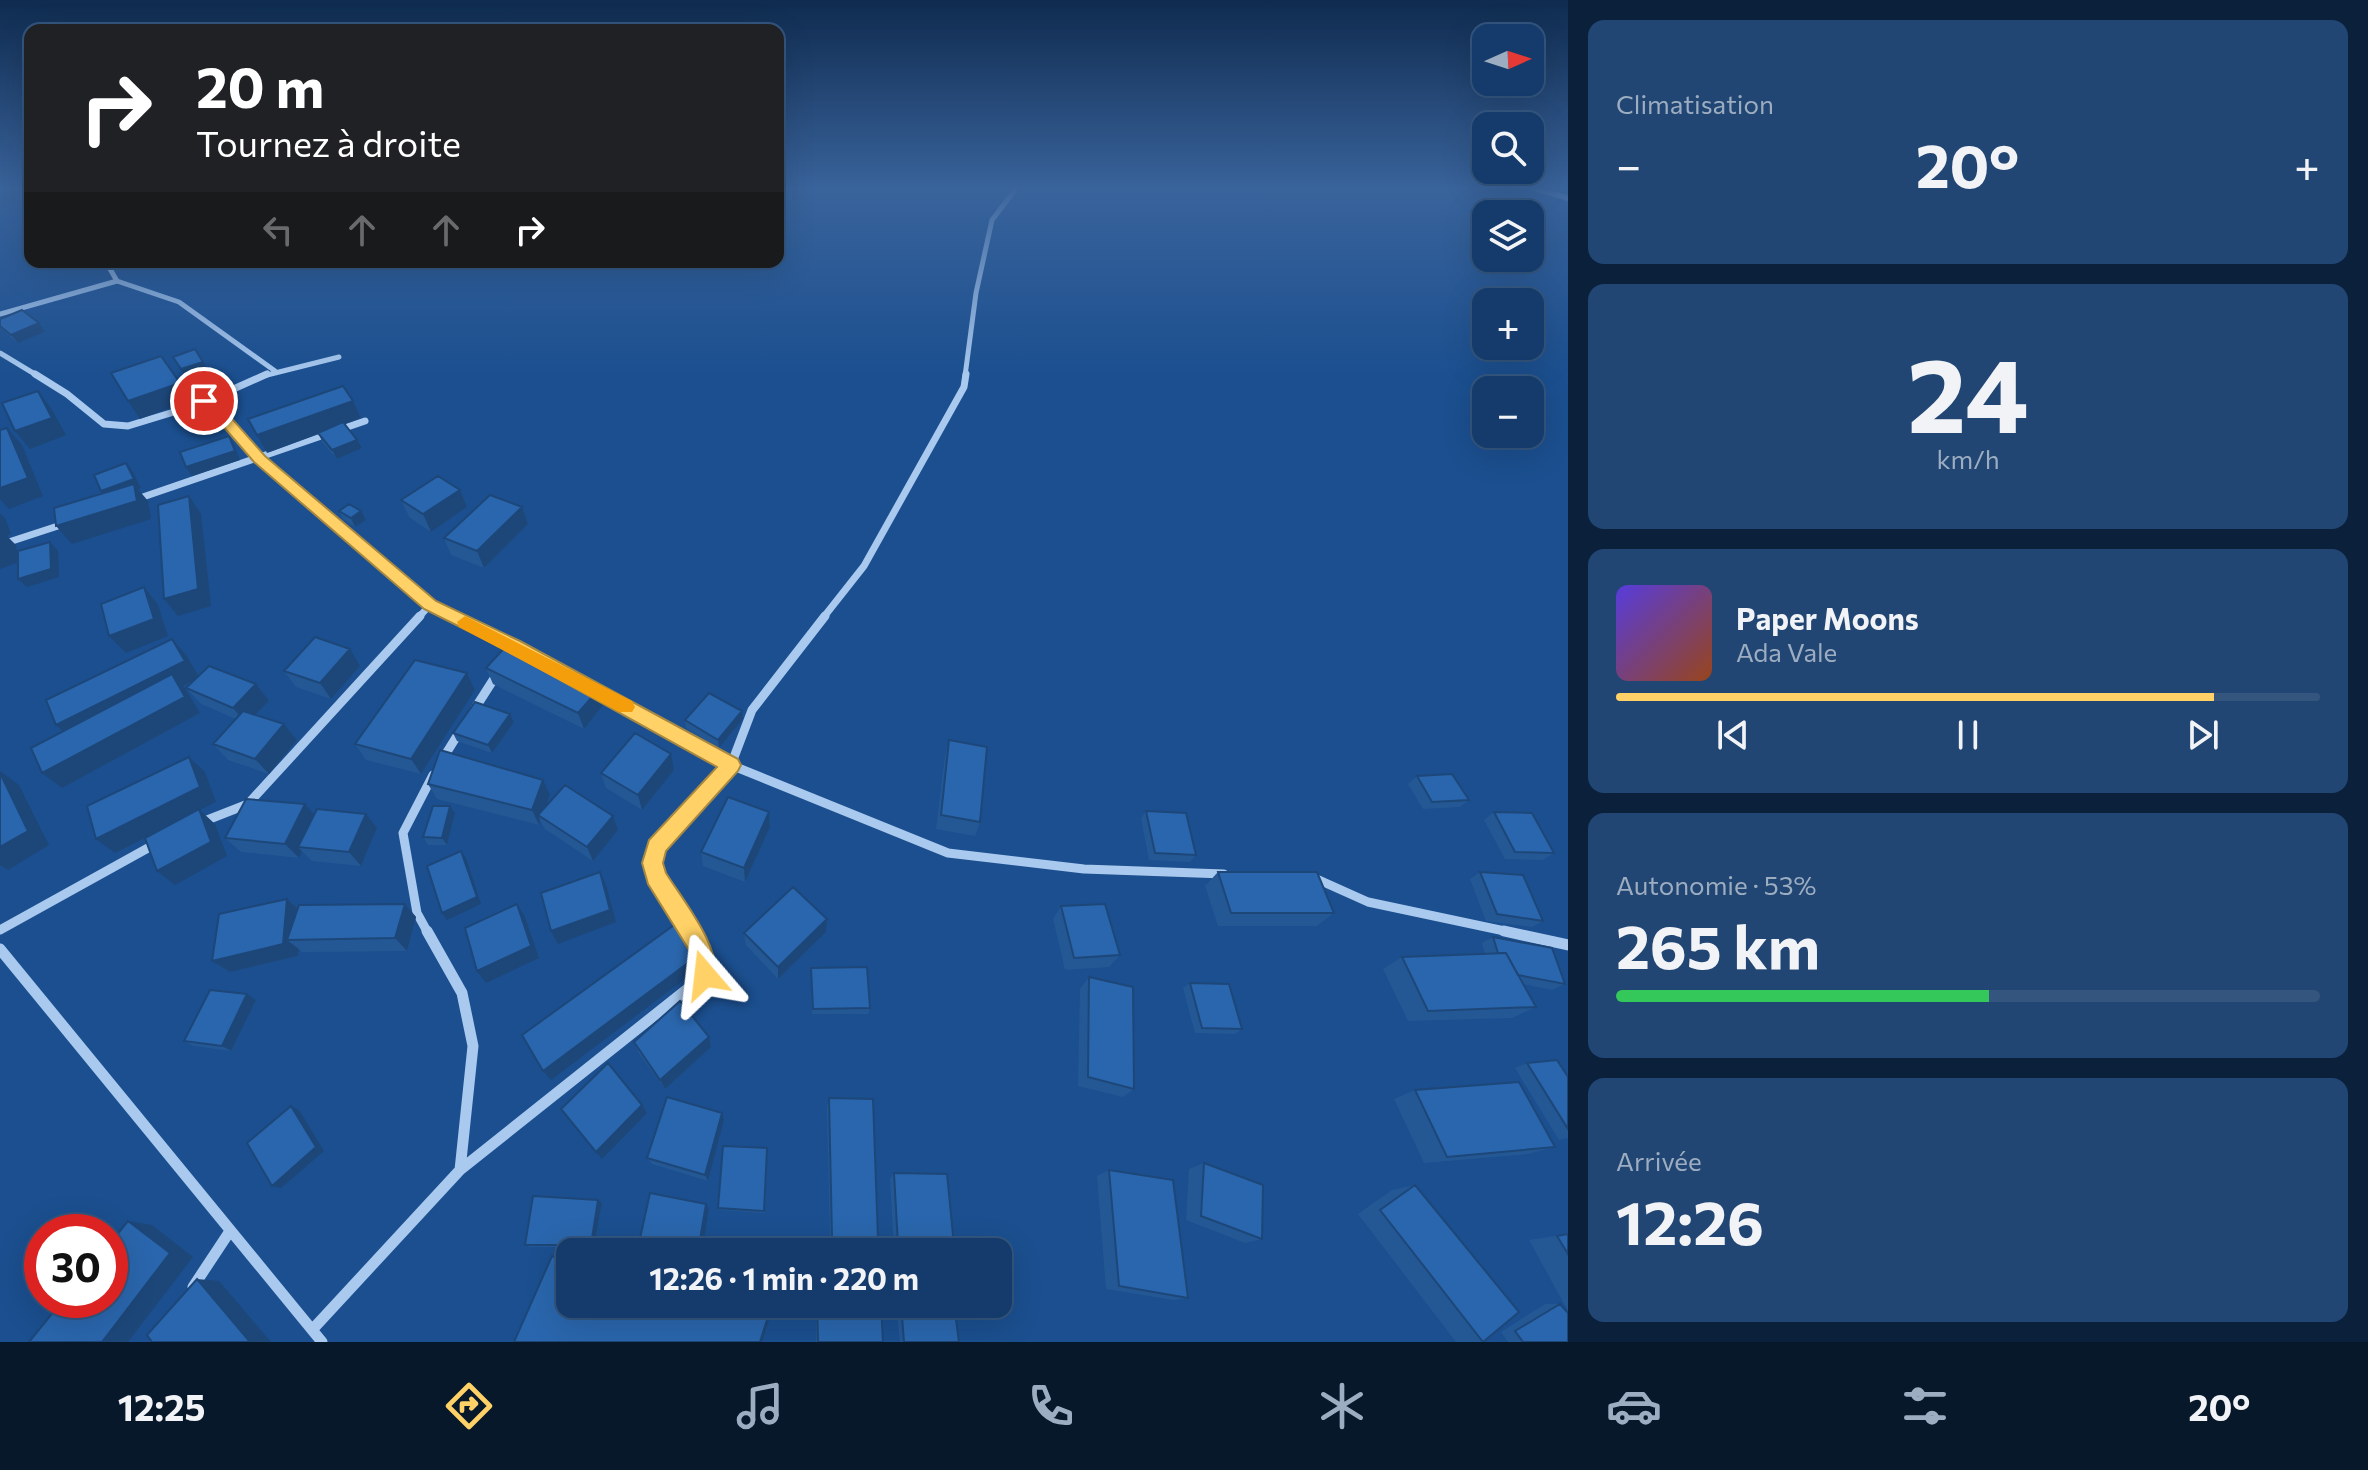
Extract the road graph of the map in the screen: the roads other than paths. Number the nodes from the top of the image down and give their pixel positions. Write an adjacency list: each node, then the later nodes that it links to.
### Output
1 (985, 252): 18 (street)
2 (109, 268): 3 (street)
3 (117, 281): 4 (street); 7 (street)
4 (0, 314)
5 (0, 353): 8 (street)
6 (339, 357): 7 (street)
7 (275, 371): 8 (street)
8 (200, 404): 10 (street)
9 (365, 421): 10 (street)
10 (260, 459): 11 (street); 14 (street)
11 (130, 502)
12 (72, 521): 13 (street)
13 (0, 545)
14 (430, 605): 15 (street); 19 (street)
15 (514, 646): 16 (street); 26 (street)
16 (541, 661)
17 (582, 683): 18 (street)
18 (731, 765): 21 (street); 26 (street)
19 (192, 826)
20 (165, 839): 23 (street)
21 (1236, 874)
22 (1297, 876): 24 (street)
23 (0, 930)
24 (1568, 945)
25 (0, 949): 27 (street)
26 (460, 1170): 29 (street)
27 (230, 1231): 28 (street); 29 (street)
28 (189, 1293)
29 (312, 1330): 30 (street)
30 (322, 1342)

